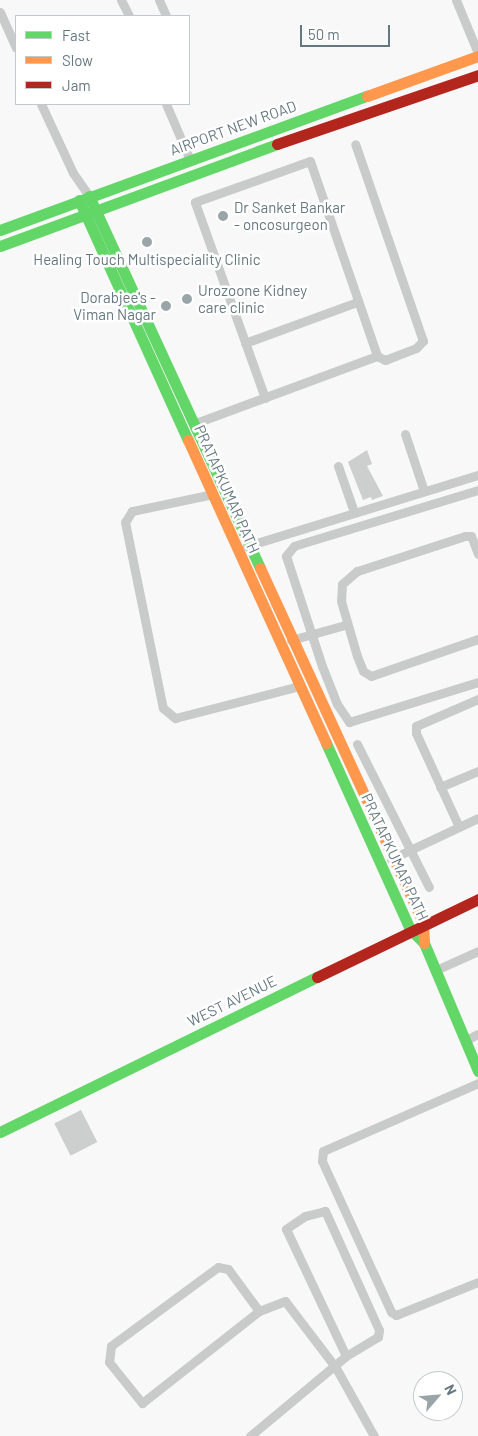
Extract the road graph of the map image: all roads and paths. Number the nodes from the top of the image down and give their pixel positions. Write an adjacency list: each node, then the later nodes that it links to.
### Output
1 (122, 0): 5 (street)
2 (159, 0): 6 (street)
3 (456, 0): 8 (street)
4 (0, 12): 7 (street)
5 (128, 15)
6 (166, 15)
7 (15, 46)
8 (478, 55): 13 (street, AIRPORT NEW ROAD)
9 (478, 75): 15 (street, AIRPORT NEW ROAD)
10 (41, 105): 14 (street)
11 (166, 105): 13 (street)
12 (355, 144): 20 (street)
13 (190, 160): 14 (street, AIRPORT NEW ROAD)
14 (84, 198): 15 (street, PRATAPKUMAR PATH); 16 (street, AIRPORT NEW ROAD)
15 (91, 213): 17 (street, AIRPORT NEW ROAD); 21 (street, PRATAPKUMAR PATH)
16 (0, 230)
17 (0, 246)
18 (357, 302): 19 (street); 19 (street); 20 (street)
19 (245, 343): 22 (street)
20 (377, 356): 22 (street)
21 (174, 395): 23 (street, PRATAPKUMAR PATH); 29 (street, PRATAPKUMAR PATH)
22 (265, 398): 23 (street)
23 (193, 424): 31 (street, PRATAPKUMAR PATH)
24 (405, 434): 28 (street)
25 (338, 466): 30 (street)
26 (478, 475): 28 (street)
27 (478, 490): 34 (street)
28 (424, 491): 30 (street)
29 (213, 494): 31 (street, PRATAPKUMAR PATH); 38 (street)
30 (354, 512): 31 (street)
31 (243, 548): 36 (street, PRATAPKUMAR PATH); 38 (street, PRATAPKUMAR PATH)
32 (478, 554): 33 (street)
33 (345, 625): 34 (street); 35 (street)
34 (310, 634): 36 (street); 37 (street)
35 (478, 639)
36 (291, 640): 40 (street, PRATAPKUMAR PATH)
37 (478, 682)
38 (300, 686): 40 (street, PRATAPKUMAR PATH)
39 (478, 699): 43 (street)
40 (328, 735): 47 (street, PRATAPKUMAR PATH); 51 (street, PRATAPKUMAR PATH)
41 (357, 744): 46 (street)
42 (478, 771): 43 (street)
43 (440, 787): 45 (street)
44 (478, 818): 45 (street)
45 (459, 827): 46 (street)
46 (410, 850): 47 (street); 48 (street)
47 (391, 859): 50 (street, PRATAPKUMAR PATH)
48 (429, 887)
49 (478, 899): 50 (street, WEST AVENUE)
50 (423, 923): 51 (street, WEST AVENUE); 52 (street, PRATAPKUMAR PATH)
51 (410, 929): 52 (street, PRATAPKUMAR PATH); 59 (street, WEST AVENUE)
52 (424, 943): 54 (street)
53 (478, 951): 54 (street)
54 (436, 970): 56 (street)
55 (478, 1034): 56 (street)
56 (466, 1040): 57 (street)
57 (478, 1071)
58 (478, 1083): 60 (street)
59 (0, 1132)
60 (478, 1282)
61 (259, 1311): 61 (street); 63 (street)
62 (346, 1356): 62 (street); 63 (street)
63 (336, 1368): 64 (street); 65 (street)
64 (250, 1436)
65 (374, 1436)

